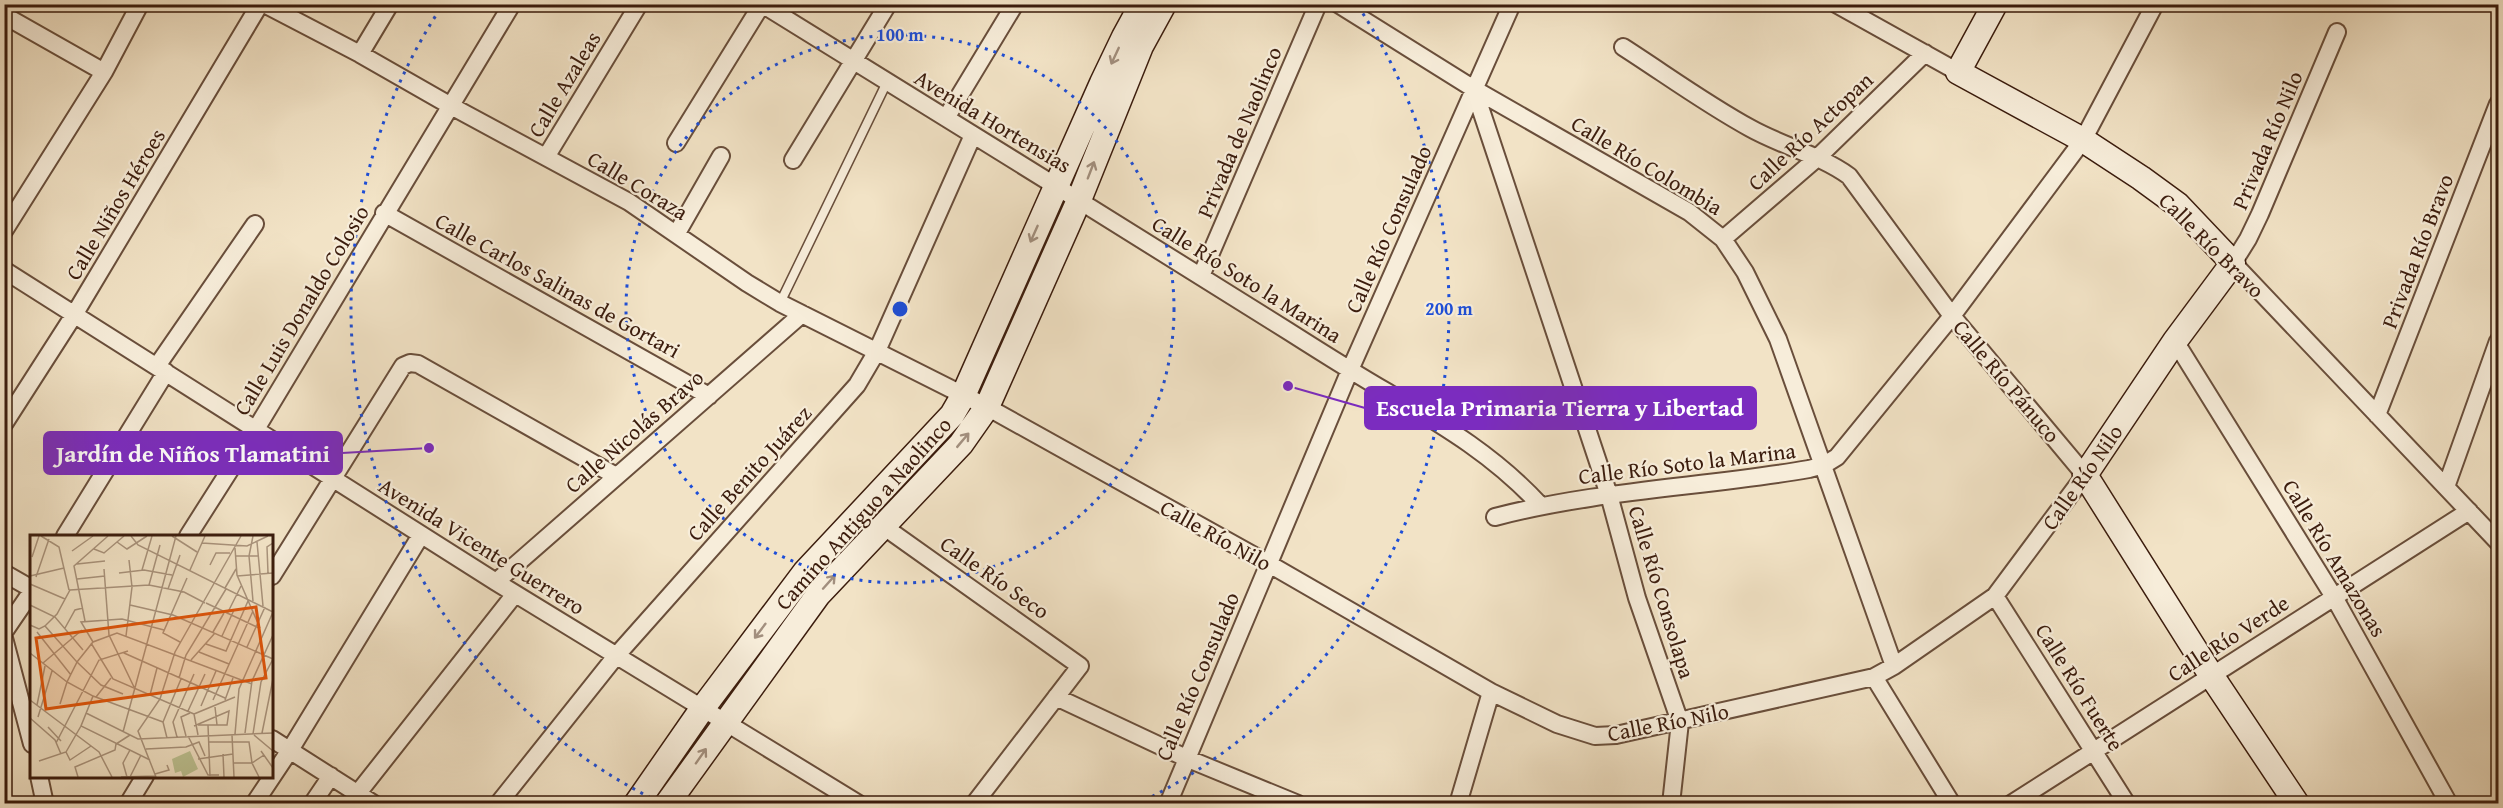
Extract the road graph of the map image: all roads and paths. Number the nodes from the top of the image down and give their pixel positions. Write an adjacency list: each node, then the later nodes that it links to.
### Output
1 (140, 4): 23 (street)
2 (262, 4): 21 (street, Calle Coraza); 49 (street, Calle Niños Héroes)
3 (390, 4): 21 (street)
4 (512, 4): 28 (street, Calle Luis Donaldo Colosio)
5 (639, 4): 34 (street, Calle Azaleas)
6 (888, 4): 22 (street)
7 (1016, 4): 29 (street)
8 (1142, 4): 37 (main road, Camino Antiguo a Naolinco, one-way to 37)
9 (1164, 4): 38 (main road, Camino Antiguo a Naolinco, one-way to 9)
10 (1318, 4): 46 (street, Privada de Naolinco)
11 (1338, 4): 26 (street, Calle Río Colombia)
12 (1512, 4): 26 (street, Calle Río Consulado)
13 (1836, 4): 20 (street, Calle Río Bravo)
14 (1995, 4): 24 (main road)
15 (2155, 4): 31 (street, Calle Río Soto la Marina)
16 (762, 5): 22 (street, Avenida Hortensias); 32 (street)
17 (8, 14): 23 (street)
18 (2337, 32): 44 (street, Privada Río Nilo)
19 (1623, 47): 35 (street, Calle Río Pánuco)
20 (1925, 53): 24 (street, Calle Río Bravo); 35 (street, Calle Río Actopan)
21 (360, 54): 28 (street, Calle Coraza)
22 (853, 61): 25 (street, Avenida Hortensias); 36 (street)
23 (104, 72): 41 (street)
24 (1958, 72): 31 (main road, Calle Río Bravo)
25 (887, 82): 29 (street, Avenida Hortensias); 47 (lane)
26 (1474, 89): 43 (street, Calle Río Colombia); 55 (street, Calle Río Consulado); 67 (street, Calle Río Consolapa)
27 (2499, 104): 59 (street, Privada Río Bravo)
28 (451, 106): 34 (street, Calle Coraza); 39 (street, Calle Luis Donaldo Colosio)
29 (946, 118): 30 (street, Avenida Hortensias)
30 (973, 135): 37 (street, Avenida Hortensias); 52 (street, Calle Benito Juárez)
31 (2083, 140): 44 (main road, Calle Río Bravo); 50 (street, Calle Río Soto la Marina)
32 (676, 142)
33 (721, 156): 42 (street)
34 (546, 157): 42 (street, Calle Coraza)
35 (1816, 159): 43 (street, Calle Río Actopan); 50 (street, Calle Río Pánuco)
36 (793, 160)
37 (1055, 185): 38 (street, Avenida Hortensias); 57 (main road, Camino Antiguo a Naolinco, one-way to 57)
38 (1079, 200): 46 (street, Calle Río Soto la Marina); 58 (main road, Camino Antiguo a Naolinco)
39 (384, 213): 56 (street, Calle Carlos Salinas de Gortari); 61 (street, Calle Luis Donaldo Colosio)
40 (255, 224): 54 (street)
41 (4, 231)
42 (677, 233): 47 (street, Calle Coraza)
43 (1723, 239): 62 (street, Calle Río Colombia)
44 (2233, 262): 51 (main road, Calle Río Nilo); 59 (street, Calle Río Bravo)
45 (4, 270): 49 (street, Avenida Vicente Guerrero)
46 (1201, 276): 55 (street, Calle Río Soto la Marina)
47 (780, 303): 48 (street, Calle Coraza)
48 (802, 314): 52 (street, Calle Coraza); 56 (street, Calle Nicolás Bravo)
49 (74, 315): 54 (street, Avenida Vicente Guerrero); 60 (street, Calle Niños Héroes)
50 (1952, 316): 62 (street, Calle Río Soto la Marina); 64 (street, Calle Río Pánuco)
51 (2175, 341): 64 (main road, Calle Río Nilo); 84 (street, Calle Río Amazonas)
52 (877, 351): 57 (street, Calle Coraza); 87 (street, Calle Benito Juárez)
53 (2497, 351): 66 (street)
54 (161, 369): 61 (street, Avenida Vicente Guerrero); 72 (street)
55 (1350, 370): 68 (street, Calle Río Soto la Marina); 76 (street, Calle Río Consulado)
56 (709, 396): 63 (street, Calle Nicolás Bravo)
57 (963, 396): 58 (street, Calle Coraza); 93 (main road, Camino Antiguo a Naolinco, one-way to 93)
58 (987, 407): 71 (main road, Camino Antiguo a Naolinco, one-way to 58); 76 (street, Calle Río Nilo)
59 (2377, 415): 66 (street, Calle Río Bravo)
60 (4, 424)
61 (256, 429): 65 (street, Avenida Vicente Guerrero); 73 (street, Calle Luis Donaldo Colosio)
62 (1824, 465): 67 (street, Calle Río Soto la Marina); 88 (street, Calle Río Colombia)
63 (616, 476): 65 (street); 79 (street, Calle Nicolás Bravo)
64 (2085, 476): 83 (street, Calle Río Nilo); 89 (main road, Calle Río Pánuco)
65 (333, 478): 74 (street, Avenida Vicente Guerrero); 78 (street)
66 (2446, 487): 69 (street, Calle Río Bravo)
67 (1609, 495): 68 (street, Calle Río Soto la Marina); 95 (street, Calle Río Consolapa)
68 (1540, 505): 70 (street)
69 (2469, 511): 75 (street, Calle Río Bravo); 84 (street, Calle Río Verde)
70 (1495, 517)
71 (883, 526): 92 (street, Calle Río Seco); 94 (main road, Camino Antiguo a Naolinco, one-way to 71)
72 (66, 535)
73 (189, 535)
74 (421, 535): 79 (street, Avenida Vicente Guerrero); 98 (street)
75 (2499, 542)
76 (1269, 564): 91 (street, Calle Río Nilo); 100 (street, Calle Río Consulado)
77 (4, 573): 80 (street)
78 (273, 574)
79 (495, 582): 82 (street, Avenida Vicente Guerrero)
80 (30, 589)
81 (30, 593): 85 (street)
82 (515, 594): 87 (street, Avenida Vicente Guerrero); 106 (street)
83 (1995, 596): 88 (street, Calle Río Nilo); 99 (street, Calle Río Fuerte)
84 (2334, 597): 89 (street, Calle Río Verde); 125 (street, Calle Río Amazonas)
85 (4, 632)
86 (4, 638): 96 (street)
87 (616, 656): 93 (street, Avenida Vicente Guerrero); 112 (street, Calle Benito Juárez)
88 (1894, 666): 90 (street, Calle Río Nilo)
89 (2211, 675): 99 (street, Calle Río Verde); 124 (main road, Calle Río Pánuco)
90 (1874, 677): 95 (street, Calle Río Nilo); 121 (street)
91 (1491, 692): 95 (street, Calle Río Nilo); 119 (street)
92 (1056, 697): 100 (street); 116 (street)
93 (702, 709): 94 (street, Avenida Vicente Guerrero); 113 (main road, Camino Antiguo a Naolinco)
94 (724, 722): 114 (main road, Camino Antiguo a Naolinco, one-way to 94); 115 (street, Avenida Vicente Guerrero)
95 (1680, 722): 120 (street, Calle Río Consolapa)
96 (30, 736)
97 (273, 740): 98 (street)
98 (290, 750): 101 (street); 102 (street)
99 (2094, 751): 122 (street, Calle Río Verde); 123 (street, Calle Río Fuerte)
100 (1186, 758): 117 (street, Calle Río Consulado); 118 (street)
101 (273, 776)
102 (331, 776): 106 (street); 110 (street)
103 (39, 778): 107 (street)
104 (144, 778): 108 (street)
105 (271, 778): 109 (street)
106 (358, 793): 111 (street)
107 (45, 804)
108 (128, 804)
109 (254, 804)
110 (312, 804)
111 (374, 804)
112 (498, 804)
113 (636, 804)
114 (667, 804)
115 (859, 804)
116 (974, 804)
117 (1168, 804)
118 (1298, 804)
119 (1458, 804)
120 (1671, 804)
121 (1952, 804)
122 (2011, 804)
123 (2127, 804)
124 (2297, 804)
125 (2449, 804)

